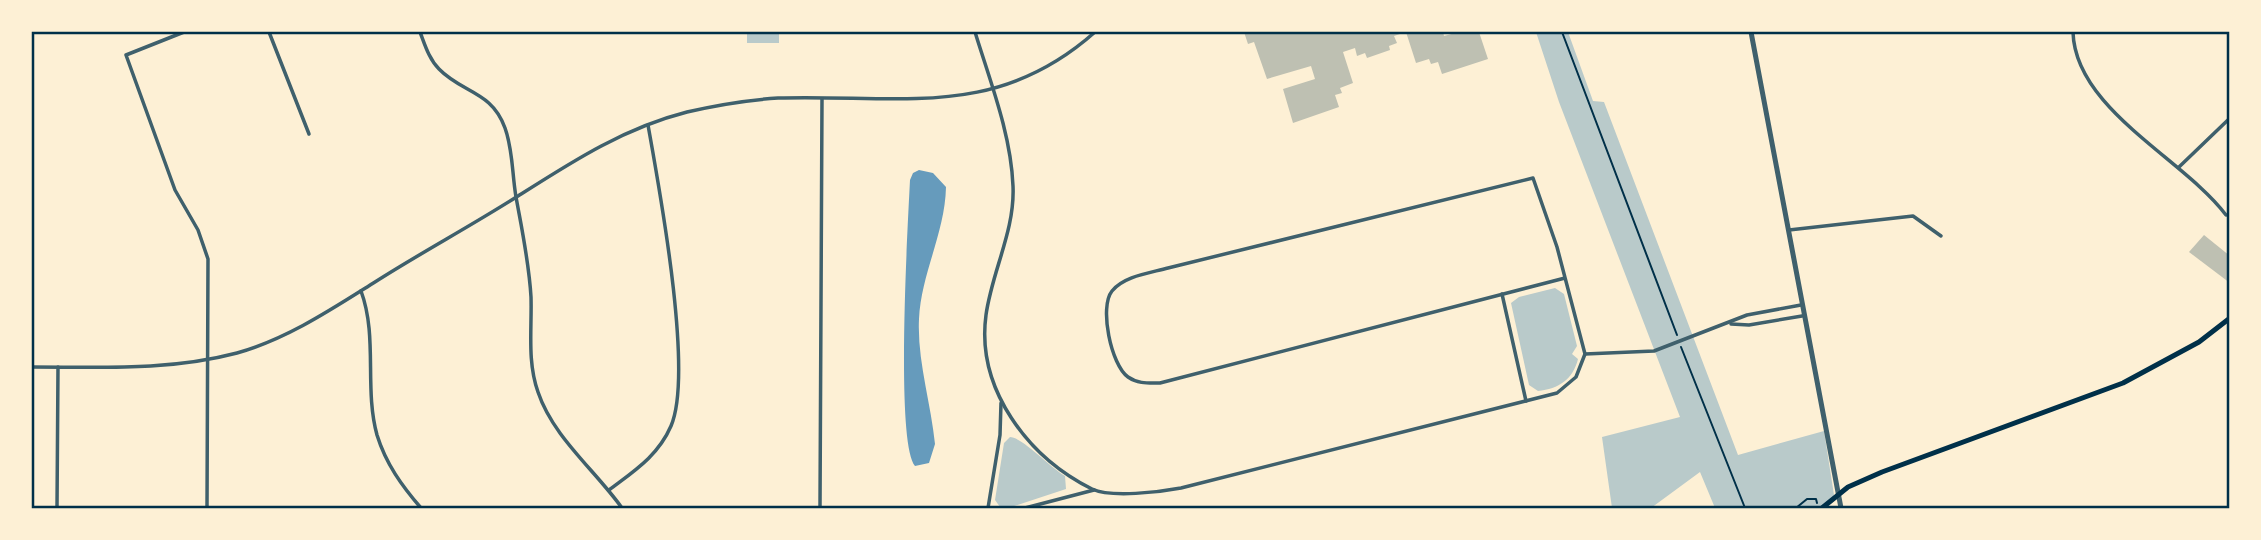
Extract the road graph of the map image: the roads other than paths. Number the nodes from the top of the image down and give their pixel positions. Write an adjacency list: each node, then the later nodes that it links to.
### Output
1 (184, 32): 26 (street)
2 (269, 32): 12 (street)
3 (420, 32): 14 (street)
4 (975, 32): 8 (street)
5 (1095, 32): 8 (street)
6 (1751, 32): 16 (street)
7 (2073, 32): 13 (street)
8 (992, 89): 9 (street); 29 (street)
9 (822, 99): 11 (street); 38 (street)
10 (2230, 118): 13 (street)
11 (648, 125): 14 (street); 31 (street)
12 (309, 134)
13 (2179, 167): 15 (street)
14 (516, 197): 19 (street); 31 (street)
15 (2226, 215)
16 (1789, 230): 17 (street); 21 (street)
17 (1941, 236)
18 (1565, 278): 20 (street); 20 (street); 25 (street)
19 (360, 291): 26 (street); 36 (street)
20 (1502, 294): 30 (street)
21 (1801, 305): 22 (street); 24 (street)
22 (1802, 316): 24 (street); 33 (street)
23 (2230, 318): 33 (main road)
24 (1729, 324): 25 (street)
25 (1585, 354): 30 (street)
26 (208, 359): 28 (street); 35 (street)
27 (32, 367): 28 (street)
28 (58, 367): 34 (street)
29 (1001, 401): 32 (street); 39 (street)
30 (1526, 401): 32 (street)
31 (609, 490): 37 (street)
32 (1094, 490): 40 (street)
33 (1838, 496): 41 (main road); 42 (street)
34 (57, 509)
35 (207, 509)
36 (421, 509)
37 (622, 509)
38 (820, 509)
39 (988, 509)
40 (1025, 509)
41 (1821, 509)
42 (1841, 509)

